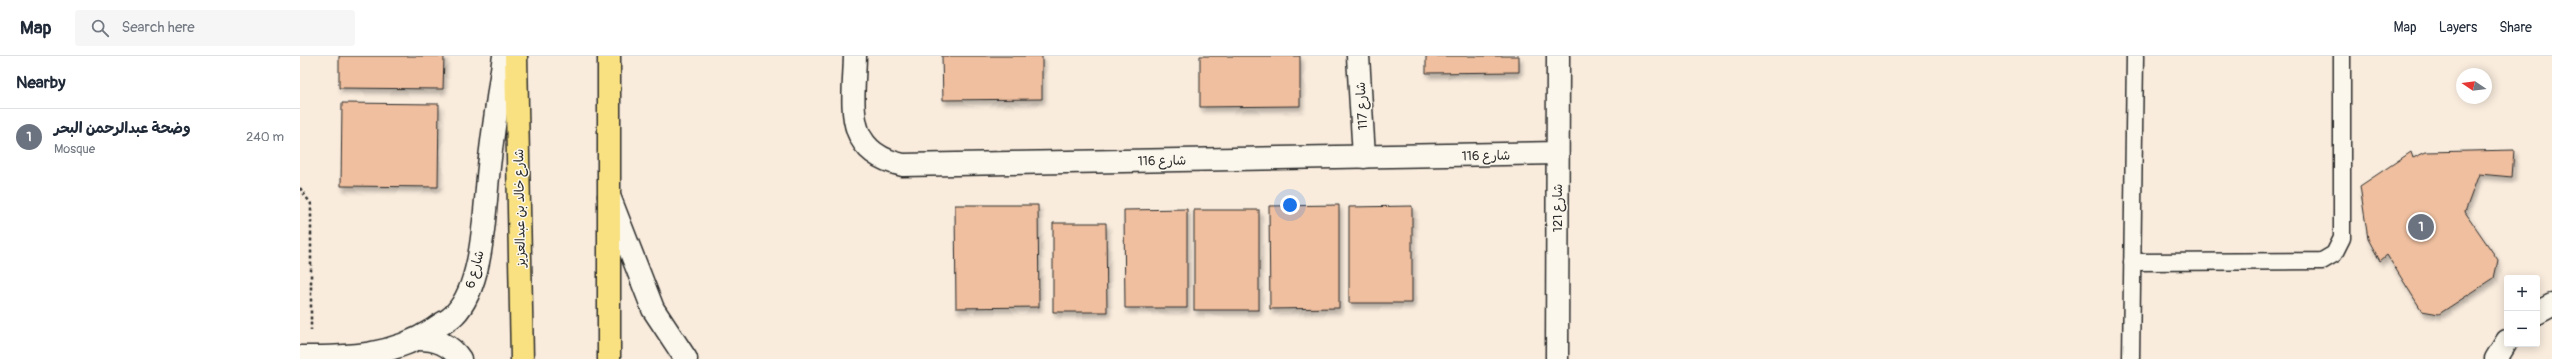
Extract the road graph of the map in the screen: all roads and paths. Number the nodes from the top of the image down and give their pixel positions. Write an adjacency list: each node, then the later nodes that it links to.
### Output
1 (504, 56): 14 (street, شارع 6)
2 (516, 56): 17 (main road, شارع خالد بن عبدالعزيز)
3 (609, 56): 12 (main road)
4 (855, 56): 10 (street, شارع 116)
5 (1358, 56): 10 (street, شارع 117)
6 (1558, 56): 9 (street, شارع 121)
7 (2135, 56): 13 (lane)
8 (2342, 56): 13 (lane)
9 (1557, 154): 10 (street, شارع 116); 20 (street, شارع 121)
10 (1364, 157)
11 (300, 188): 15 (path)
12 (608, 192): 18 (main road); 19 (street)
13 (2132, 262): 21 (lane)
14 (418, 339): 15 (street, شارع 6); 16 (street)
15 (305, 357)
16 (460, 359)
17 (522, 359)
18 (609, 359)
19 (686, 359)
20 (1557, 359)
21 (2131, 359)

